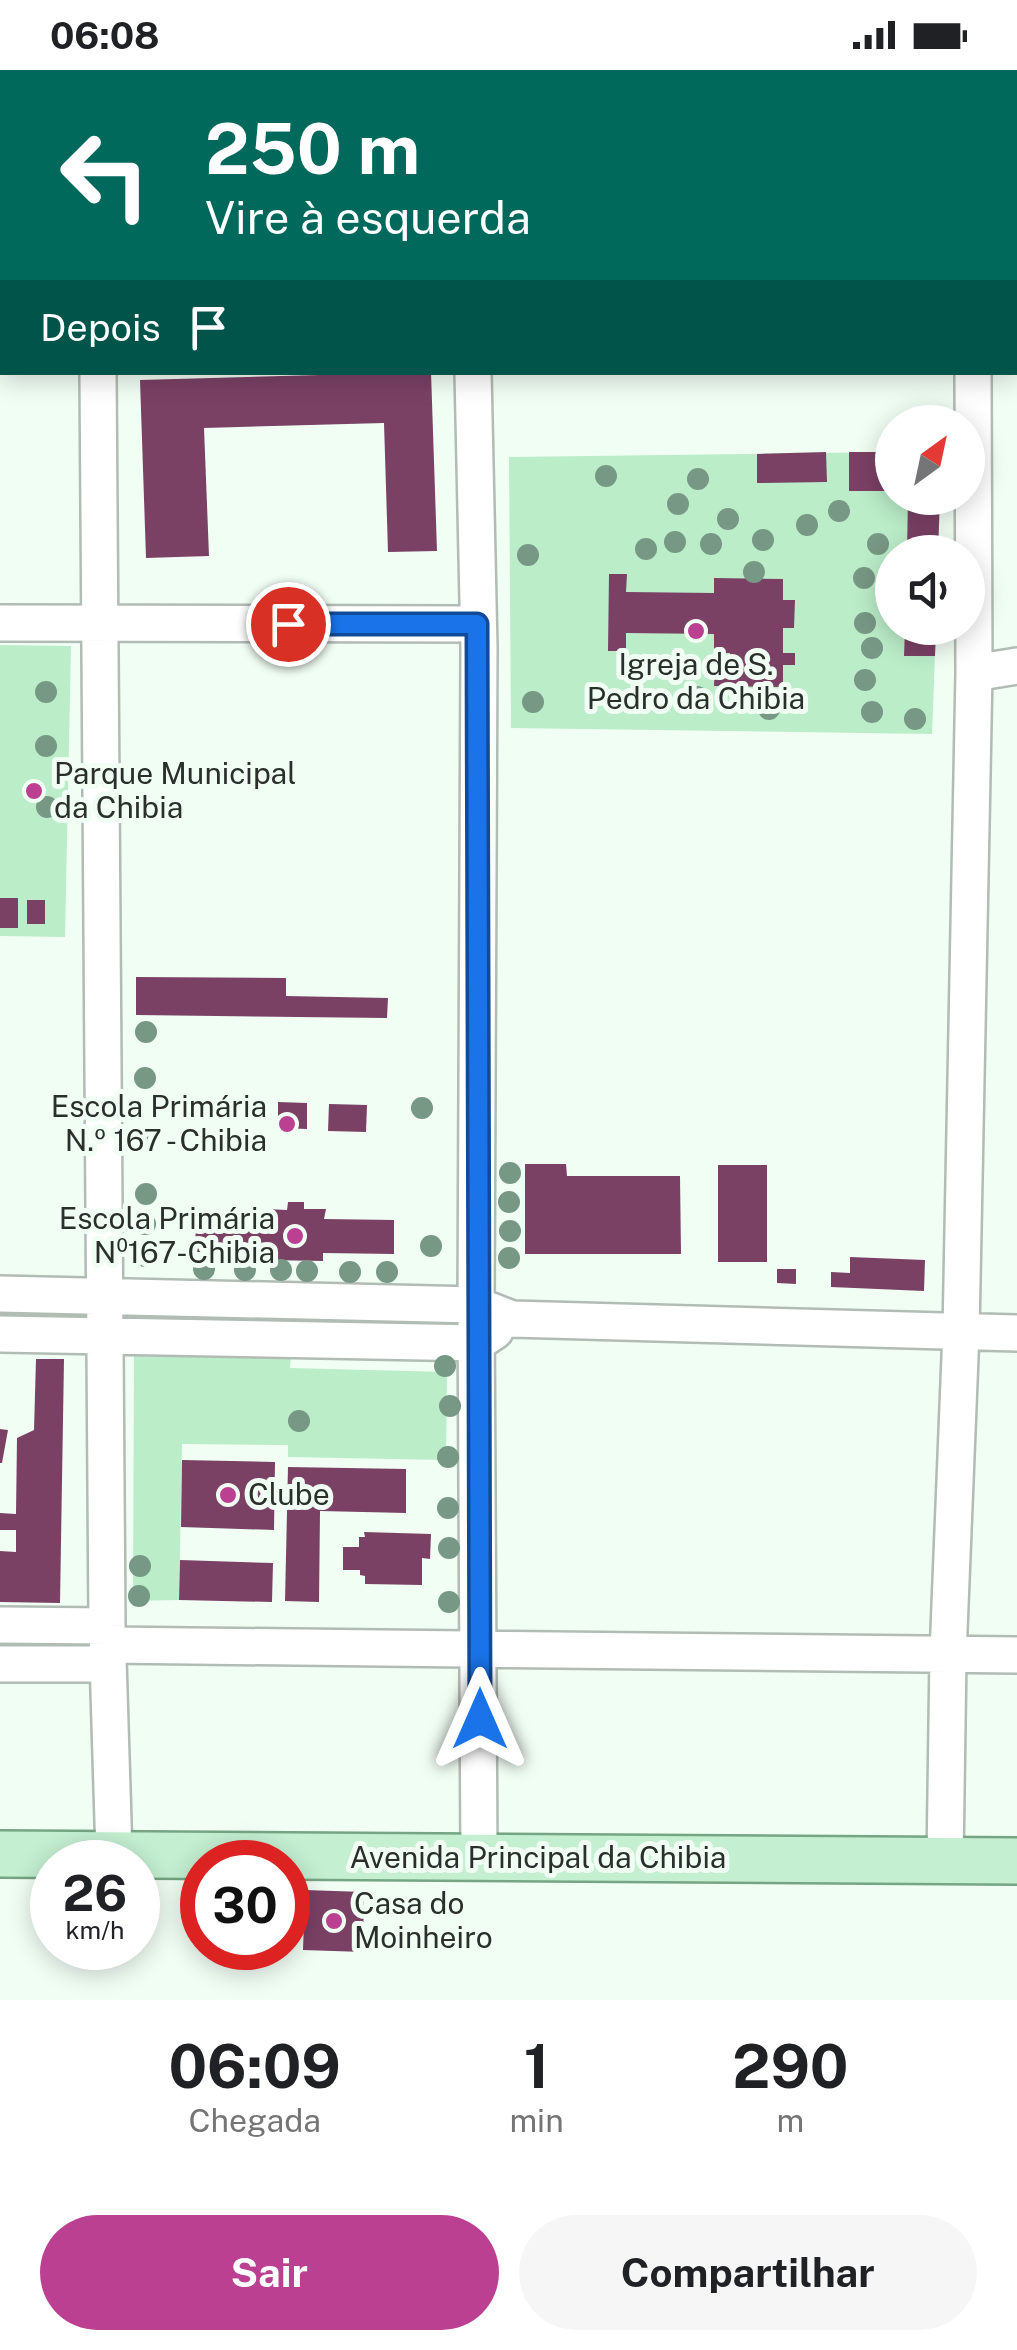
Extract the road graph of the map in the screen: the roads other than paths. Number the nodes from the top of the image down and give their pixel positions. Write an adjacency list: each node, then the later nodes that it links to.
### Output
1 (98, 375): 5 (street)
2 (473, 375): 6 (street)
3 (973, 375): 8 (street)
4 (0, 623): 5 (street)
5 (100, 624): 6 (street); 10 (street)
6 (477, 624): 11 (street)
7 (1017, 666): 8 (street)
8 (974, 673): 13 (street)
9 (0, 1294): 10 (street)
10 (107, 1296): 11 (street); 16 (street)
11 (476, 1305): 12 (street); 17 (street)
12 (512, 1319): 13 (street); 17 (street)
13 (961, 1332): 14 (street); 21 (street)
14 (1017, 1333)
15 (0, 1334): 16 (street)
16 (108, 1337): 17 (street); 19 (street)
17 (477, 1343): 20 (street)
18 (0, 1625): 19 (street)
19 (108, 1645): 20 (street); 23 (street); 24 (street)
20 (480, 1650): 21 (street); 28 (street)
21 (948, 1655): 22 (street); 29 (street)
22 (1017, 1656)
23 (0, 1664)
24 (114, 1840)
25 (0, 1854): 26 (main road, Avenida Principal da Chibia)
26 (30, 1854)
27 (160, 1855): 28 (main road, Avenida Principal da Chibia)
28 (479, 1858): 29 (main road, Avenida Principal da Chibia)
29 (945, 1861): 30 (main road, Avenida Principal da Chibia)
30 (1017, 1861)

